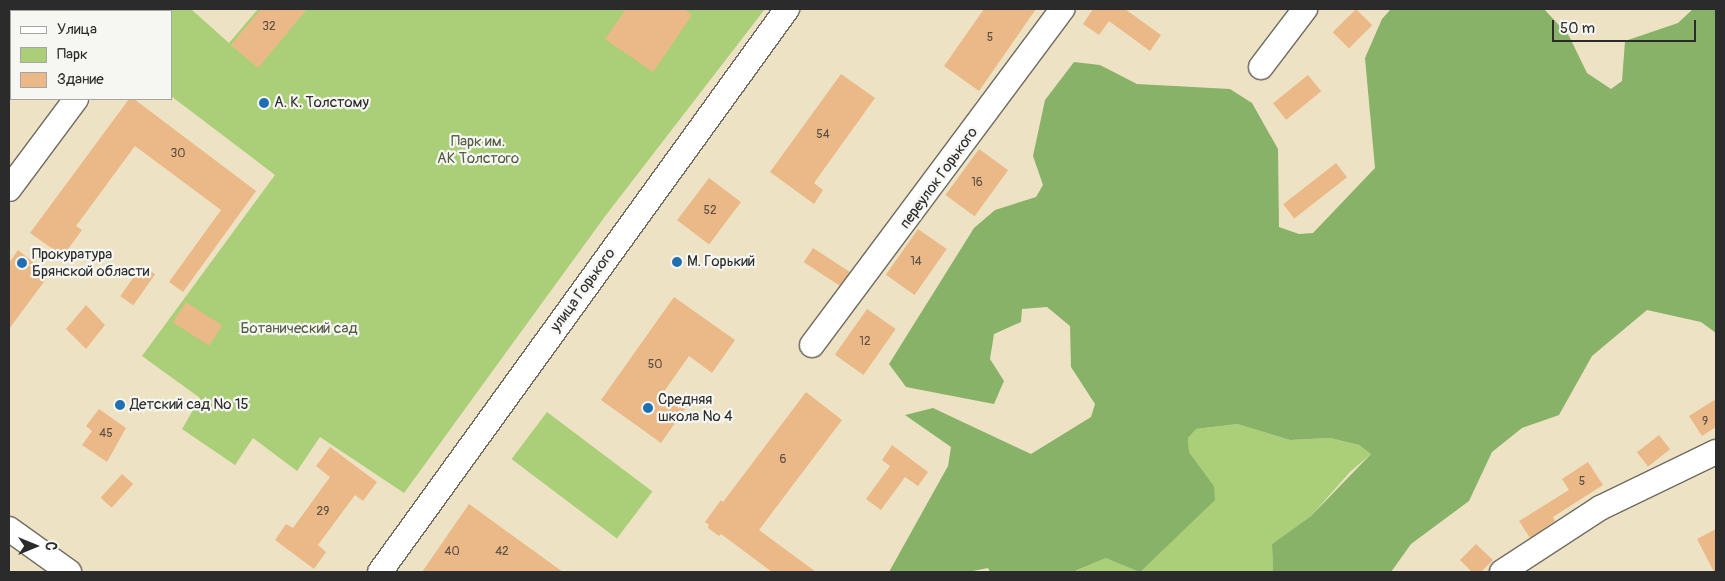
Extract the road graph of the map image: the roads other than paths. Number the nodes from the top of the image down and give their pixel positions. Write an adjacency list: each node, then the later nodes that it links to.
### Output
1 (787, 9): 11 (street, улица Горького)
2 (1062, 9): 7 (street, переулок Горького)
3 (1305, 9): 4 (street)
4 (1261, 67)
5 (75, 100): 6 (street)
6 (9, 189)
7 (812, 345)
8 (1716, 452): 12 (street)
9 (9, 529): 10 (street)
10 (69, 572)
11 (380, 572)
12 (1502, 572)

